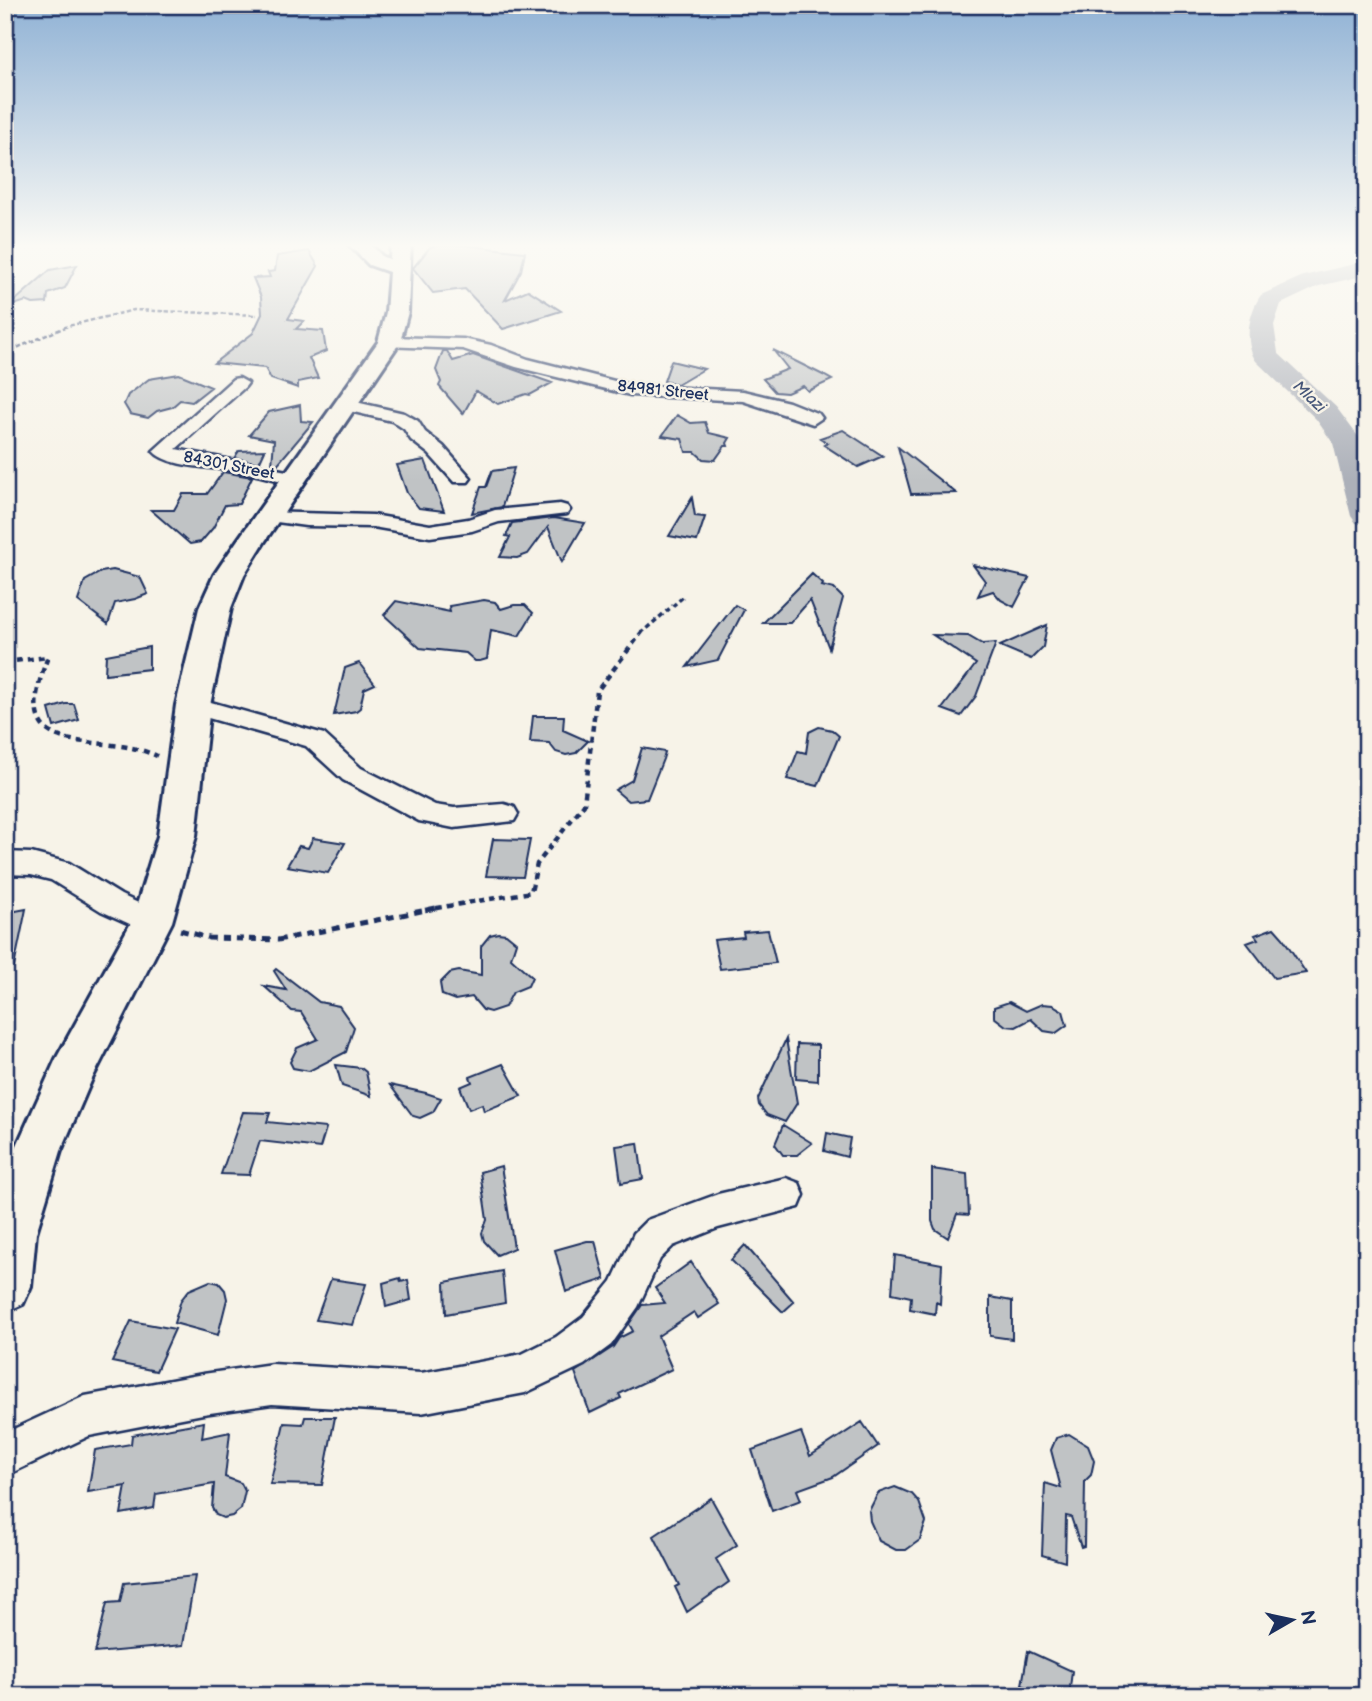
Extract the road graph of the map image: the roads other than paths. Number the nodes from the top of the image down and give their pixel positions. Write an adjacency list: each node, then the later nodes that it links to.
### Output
1 (394, 322): 2 (street)
2 (389, 342): 4 (street); 5 (street, 84981 Street)
3 (239, 383): 6 (street, 84301 Street)
4 (347, 405): 6 (street); 7 (street)
5 (813, 418)
6 (295, 478): 9 (street)
7 (461, 478)
8 (560, 510): 9 (street)
9 (269, 516): 10 (street)
10 (193, 705): 11 (street); 13 (street)
11 (503, 814)
12 (5, 863): 13 (street)
13 (152, 922): 15 (street)
14 (786, 1195): 16 (street)
15 (5, 1286)
16 (5, 1455)

